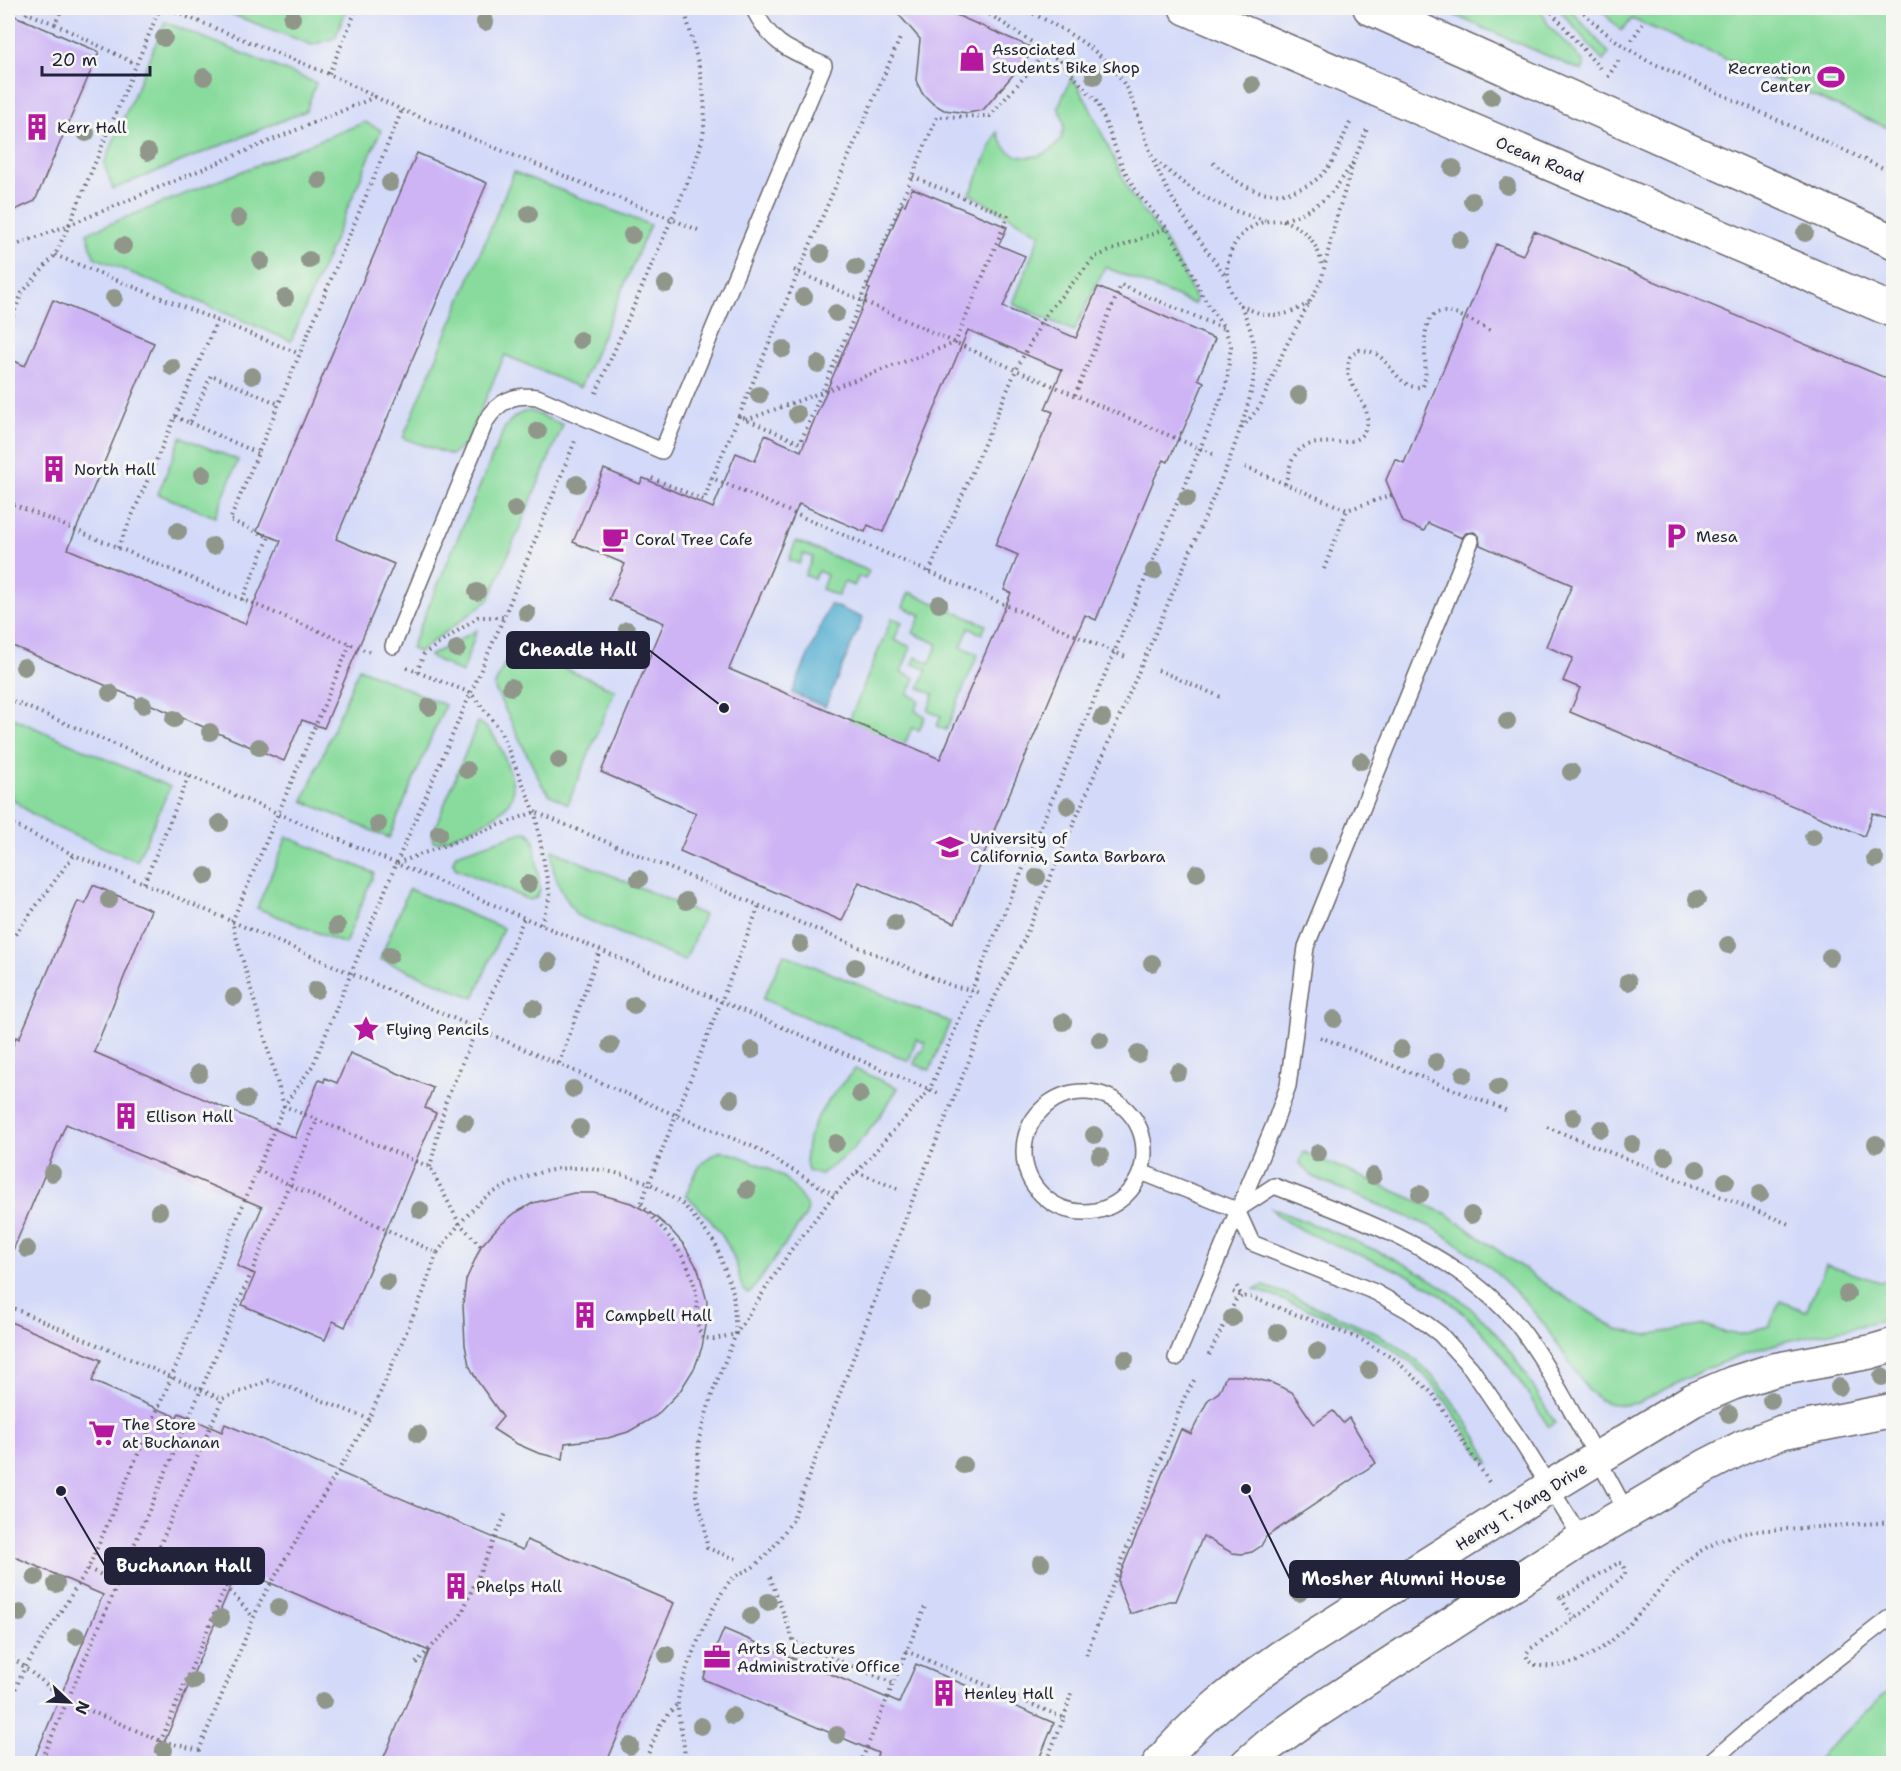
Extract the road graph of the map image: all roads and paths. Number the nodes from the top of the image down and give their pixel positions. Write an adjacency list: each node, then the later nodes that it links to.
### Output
1 (62, 8): 16 (path)
2 (163, 8): 21 (path); 22 (path)
3 (357, 8): 22 (path)
4 (551, 8): 5 (path)
5 (562, 8)
6 (684, 8): 32 (path)
7 (753, 8): 60 (lane)
8 (980, 8): 19 (path)
9 (1023, 8): 27 (path)
10 (1186, 8): 47 (main road, Ocean Road)
11 (1370, 8): 38 (main road)
12 (1548, 8): 20 (path)
13 (1580, 8): 30 (path)
14 (24, 20): 16 (path)
15 (1642, 23): 18 (path)
16 (55, 24): 21 (path)
17 (901, 36): 42 (path)
18 (1632, 40)
19 (1047, 51): 31 (path); 36 (path)
20 (1618, 60)
21 (136, 64): 35 (path)
22 (329, 74): 23 (path)
23 (376, 97): 24 (path); 35 (path)
24 (402, 110): 32 (path); 53 (path)
25 (1350, 123): 29 (path)
26 (1367, 129): 28 (path)
27 (1152, 158): 33 (path); 43 (path)
28 (1354, 161): 34 (path); 41 (path)
29 (1213, 163)
30 (1893, 172)
31 (911, 176): 44 (path); 52 (path)
32 (671, 219): 37 (path); 60 (path)
33 (1266, 220): 34 (path); 43 (path)
34 (1283, 220): 41 (path)
35 (69, 225): 39 (path); 40 (path)
36 (1167, 228): 50 (path); 54 (path)
37 (698, 230)
38 (1893, 242)
39 (8, 248)
40 (55, 255): 48 (path); 49 (path)
41 (1323, 270): 45 (path)
42 (796, 271): 44 (path); 59 (path)
43 (1227, 277): 46 (path)
44 (861, 301): 52 (path); 55 (path)
45 (1310, 302): 46 (path); 63 (path)
46 (1240, 305): 63 (path)
47 (1893, 311)
48 (217, 321): 53 (path); 58 (path)
49 (8, 327)
50 (1226, 329): 56 (path); 64 (path)
51 (1491, 331): 70 (path)
52 (955, 343): 54 (path); 55 (path)
53 (300, 354): 57 (path)
54 (1016, 370): 56 (path); 77 (path)
55 (822, 393): 61 (path); 61 (path)
56 (1075, 395): 64 (path)
57 (279, 404): 62 (path); 65 (path)
58 (175, 417): 62 (path); 75 (path)
59 (739, 417): 61 (path); 69 (path)
60 (585, 418): 79 (path); 81 (lane)
61 (746, 420)
62 (190, 423): 65 (path)
63 (1240, 430): 173 (path)
64 (1201, 448): 66 (path); 82 (path)
65 (258, 453): 78 (path)
66 (1215, 455)
67 (1245, 467): 70 (path)
68 (650, 477): 69 (path)
69 (712, 478): 77 (path)
70 (1285, 484): 73 (path)
71 (1392, 495): 73 (path)
72 (8, 502): 75 (path)
73 (1347, 510): 76 (path)
74 (1471, 542): 126 (lane)
75 (118, 548): 78 (path)
76 (1324, 569)
77 (929, 573): 82 (path)
78 (242, 600): 80 (path)
79 (504, 617): 87 (path); 88 (path)
80 (350, 644): 83 (path); 93 (path)
81 (393, 646)
82 (1113, 651): 84 (path); 105 (path)
83 (378, 656)
84 (1128, 658)
85 (397, 664): 87 (path)
86 (1158, 670): 89 (path)
87 (417, 672): 88 (path)
88 (471, 693): 92 (path); 96 (path)
89 (1221, 697)
90 (8, 699): 91 (path)
91 (189, 776): 93 (path); 97 (path)
92 (535, 812): 96 (path); 98 (path); 101 (path)
93 (279, 814): 96 (path); 100 (path)
94 (8, 822): 95 (path)
95 (74, 855): 97 (path); 102 (path)
96 (396, 864): 99 (path); 104 (path)
97 (144, 883): 100 (path)
98 (759, 906): 105 (path); 107 (path)
99 (524, 918): 101 (path); 108 (path)
100 (232, 922): 104 (path); 113 (path)
101 (541, 925): 103 (path)
102 (8, 945)
103 (600, 950): 107 (path); 110 (path)
104 (350, 973): 108 (path); 113 (path)
105 (972, 990): 106 (path); 111 (path)
106 (981, 994)
107 (721, 1001): 111 (path); 115 (path)
108 (476, 1029): 110 (path); 118 (path)
109 (1316, 1047): 114 (path)
110 (559, 1063): 115 (path)
111 (930, 1089): 112 (path); 120 (path)
112 (940, 1094)
113 (284, 1106): 116 (path); 119 (path)
114 (1508, 1111)
115 (675, 1115): 122 (path); 125 (path)
116 (317, 1120): 118 (path); 123 (path)
117 (1547, 1127): 128 (path)
118 (430, 1167): 127 (path)
119 (258, 1170): 123 (path); 140 (path)
120 (857, 1172): 124 (path); 125 (path)
121 (1141, 1172): 121 (lane); 126 (lane)
122 (649, 1183): 127 (path); 135 (path); 135 (path)
123 (290, 1184): 130 (path); 141 (path)
124 (898, 1189)
125 (834, 1195): 135 (path)
126 (1237, 1210): 137 (lane); 145 (lane); 147 (lane)
127 (459, 1223): 129 (path); 130 (path)
128 (1789, 1224)
129 (481, 1246)
130 (437, 1253): 144 (path)
131 (1236, 1285): 133 (path)
132 (1230, 1290): 133 (path)
133 (1242, 1296): 138 (path); 146 (path)
134 (8, 1310): 140 (path)
135 (736, 1334): 154 (path)
136 (1893, 1345): 145 (main road, Henry T. Yang Drive)
137 (1176, 1358)
138 (1204, 1363)
139 (1199, 1372): 167 (path)
140 (172, 1376): 141 (path); 155 (path)
141 (200, 1389): 142 (path); 152 (path)
142 (222, 1399): 144 (path); 153 (path)
143 (1893, 1410): 149 (main road)
144 (369, 1419): 163 (path)
145 (1598, 1458): 147 (main road, Henry T. Yang Drive); 149 (lane)
146 (1489, 1482)
147 (1550, 1486): 151 (lane); 183 (main road, Henry T. Yang Drive)
148 (506, 1513): 168 (path)
149 (1627, 1513): 151 (main road)
150 (1893, 1522): 164 (path)
151 (1582, 1539): 184 (main road)
152 (132, 1547): 153 (path); 157 (path)
153 (154, 1557): 158 (path)
154 (736, 1559)
155 (88, 1569): 157 (path); 169 (path)
156 (770, 1577): 170 (path)
157 (118, 1582): 172 (path)
158 (226, 1586): 163 (path); 176 (path)
159 (1557, 1592): 160 (path)
160 (1561, 1598): 164 (path); 164 (path)
161 (925, 1607): 165 (path)
162 (1893, 1614): 185 (lane)
163 (254, 1618): 176 (path)
164 (1574, 1619)
165 (906, 1651): 170 (path); 175 (path)
166 (8, 1654): 169 (path)
167 (1086, 1655)
168 (416, 1664)
169 (25, 1666): 172 (path); 174 (path)
170 (893, 1683): 181 (path)
171 (1072, 1689): 175 (path)
172 (67, 1701): 176 (path); 177 (path)
173 (678, 1702): 179 (path); 180 (path)
174 (8, 1705)
175 (1064, 1718): 182 (path)
176 (161, 1740): 178 (path)
177 (40, 1764)
178 (151, 1764)
179 (644, 1764)
180 (684, 1764)
181 (860, 1764)
182 (1044, 1764)
183 (1159, 1764)
184 (1247, 1764)
185 (1708, 1764)

